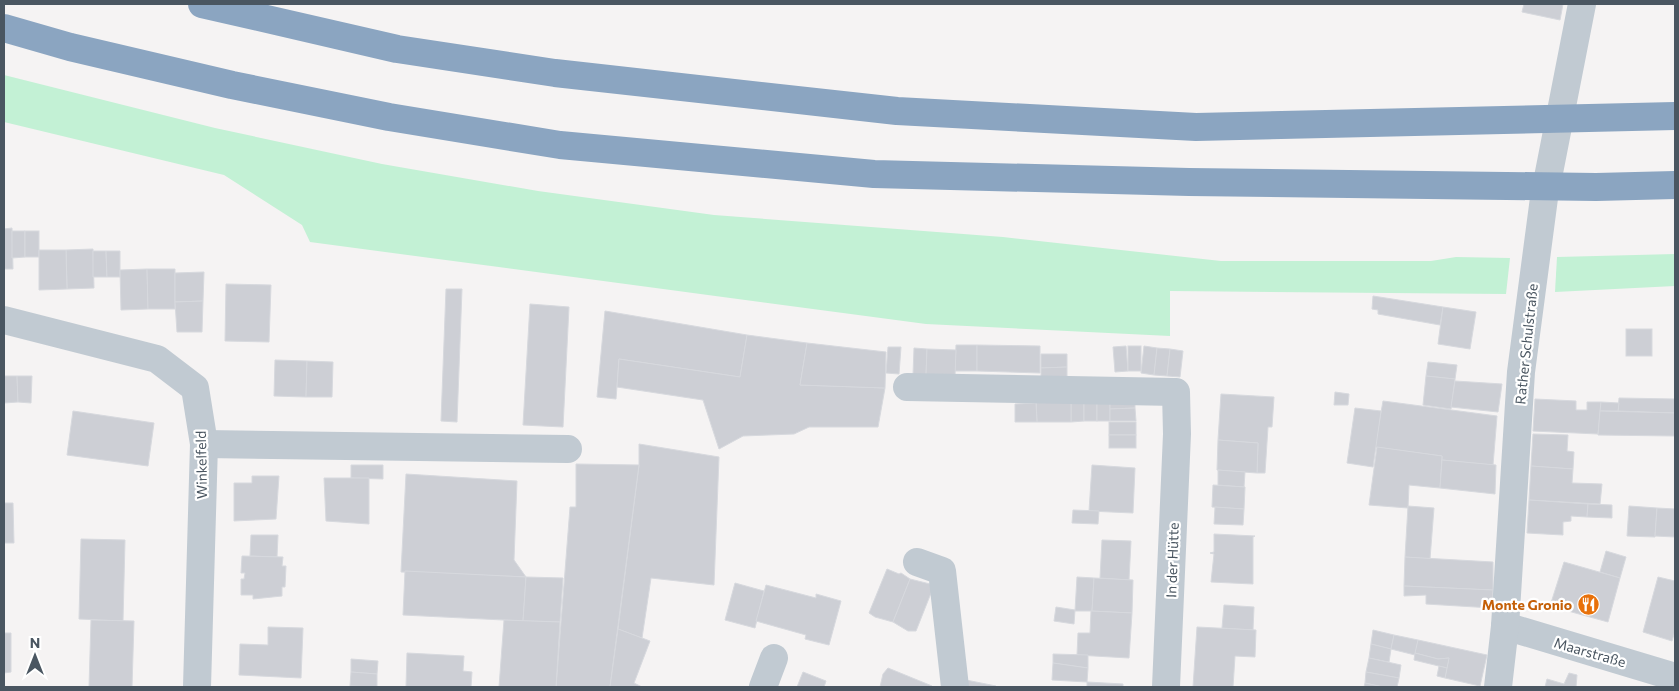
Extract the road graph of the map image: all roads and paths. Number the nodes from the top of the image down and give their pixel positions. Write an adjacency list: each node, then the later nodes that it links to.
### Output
1 (202, 4): 4 (highway)
2 (1582, 4): 11 (street, Rather Schulstraße)
3 (4, 28): 5 (highway)
4 (1675, 116)
5 (1675, 185)
6 (4, 320): 8 (street, Winkelfeld)
7 (907, 387): 17 (street, In der Hütte)
8 (204, 444): 9 (street); 14 (street, Winkelfeld)
9 (568, 449)
10 (917, 562): 16 (street)
11 (1505, 626): 13 (street, Maarstraße); 18 (street, Rather Schulstraße)
12 (774, 658): 15 (street)
13 (1675, 677)
14 (197, 687)
15 (763, 687)
16 (955, 687)
17 (1166, 687)
18 (1498, 687)

